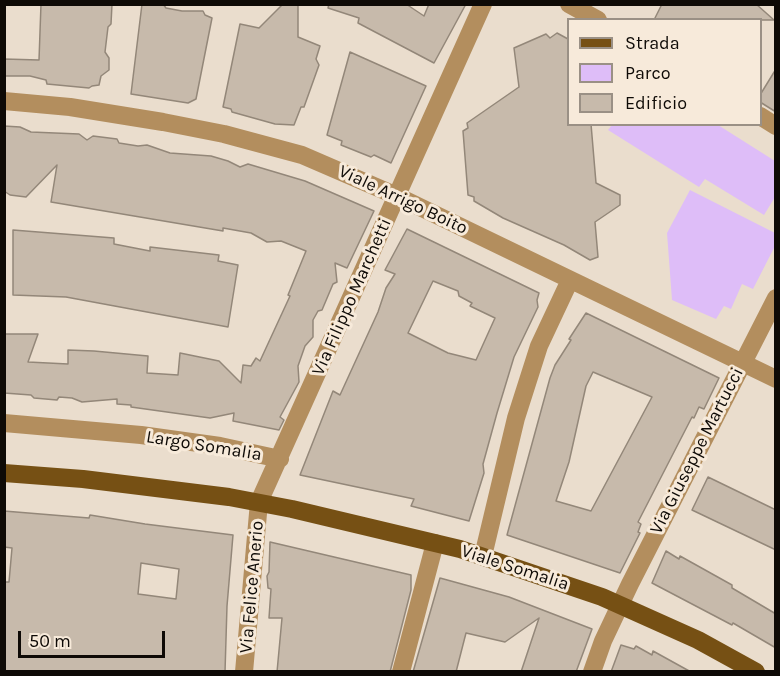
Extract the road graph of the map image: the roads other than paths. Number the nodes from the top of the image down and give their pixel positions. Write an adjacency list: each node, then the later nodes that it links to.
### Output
1 (483, 4): 7 (street, Via Filippo Marchetti)
2 (569, 4): 3 (street)
3 (594, 18)
4 (4, 101): 7 (street, Viale Arrigo Boito)
5 (762, 117): 6 (street)
6 (776, 126)
7 (398, 196): 8 (street, Viale Arrigo Boito); 13 (street, Via Filippo Marchetti)
8 (570, 280): 10 (street, Viale Arrigo Boito); 17 (street)
9 (776, 298): 10 (street, Via Giuseppe Martucci)
10 (741, 363): 11 (street, Viale Arrigo Boito); 18 (street, Via Giuseppe Martucci)
11 (776, 379)
12 (4, 423): 13 (street, Largo Somalia)
13 (280, 459): 15 (street, Largo Somalia)
14 (4, 472): 15 (main road)
15 (259, 502): 16 (main road, Viale Somalia); 19 (street, Via Felice Anerio)
16 (435, 543): 17 (main road, Viale Somalia); 20 (street)
17 (483, 556): 18 (main road, Viale Somalia)
18 (620, 605): 21 (street, Via Giuseppe Martucci); 22 (main road, Viale Somalia)
19 (244, 672)
20 (401, 672)
21 (592, 672)
22 (756, 672)

